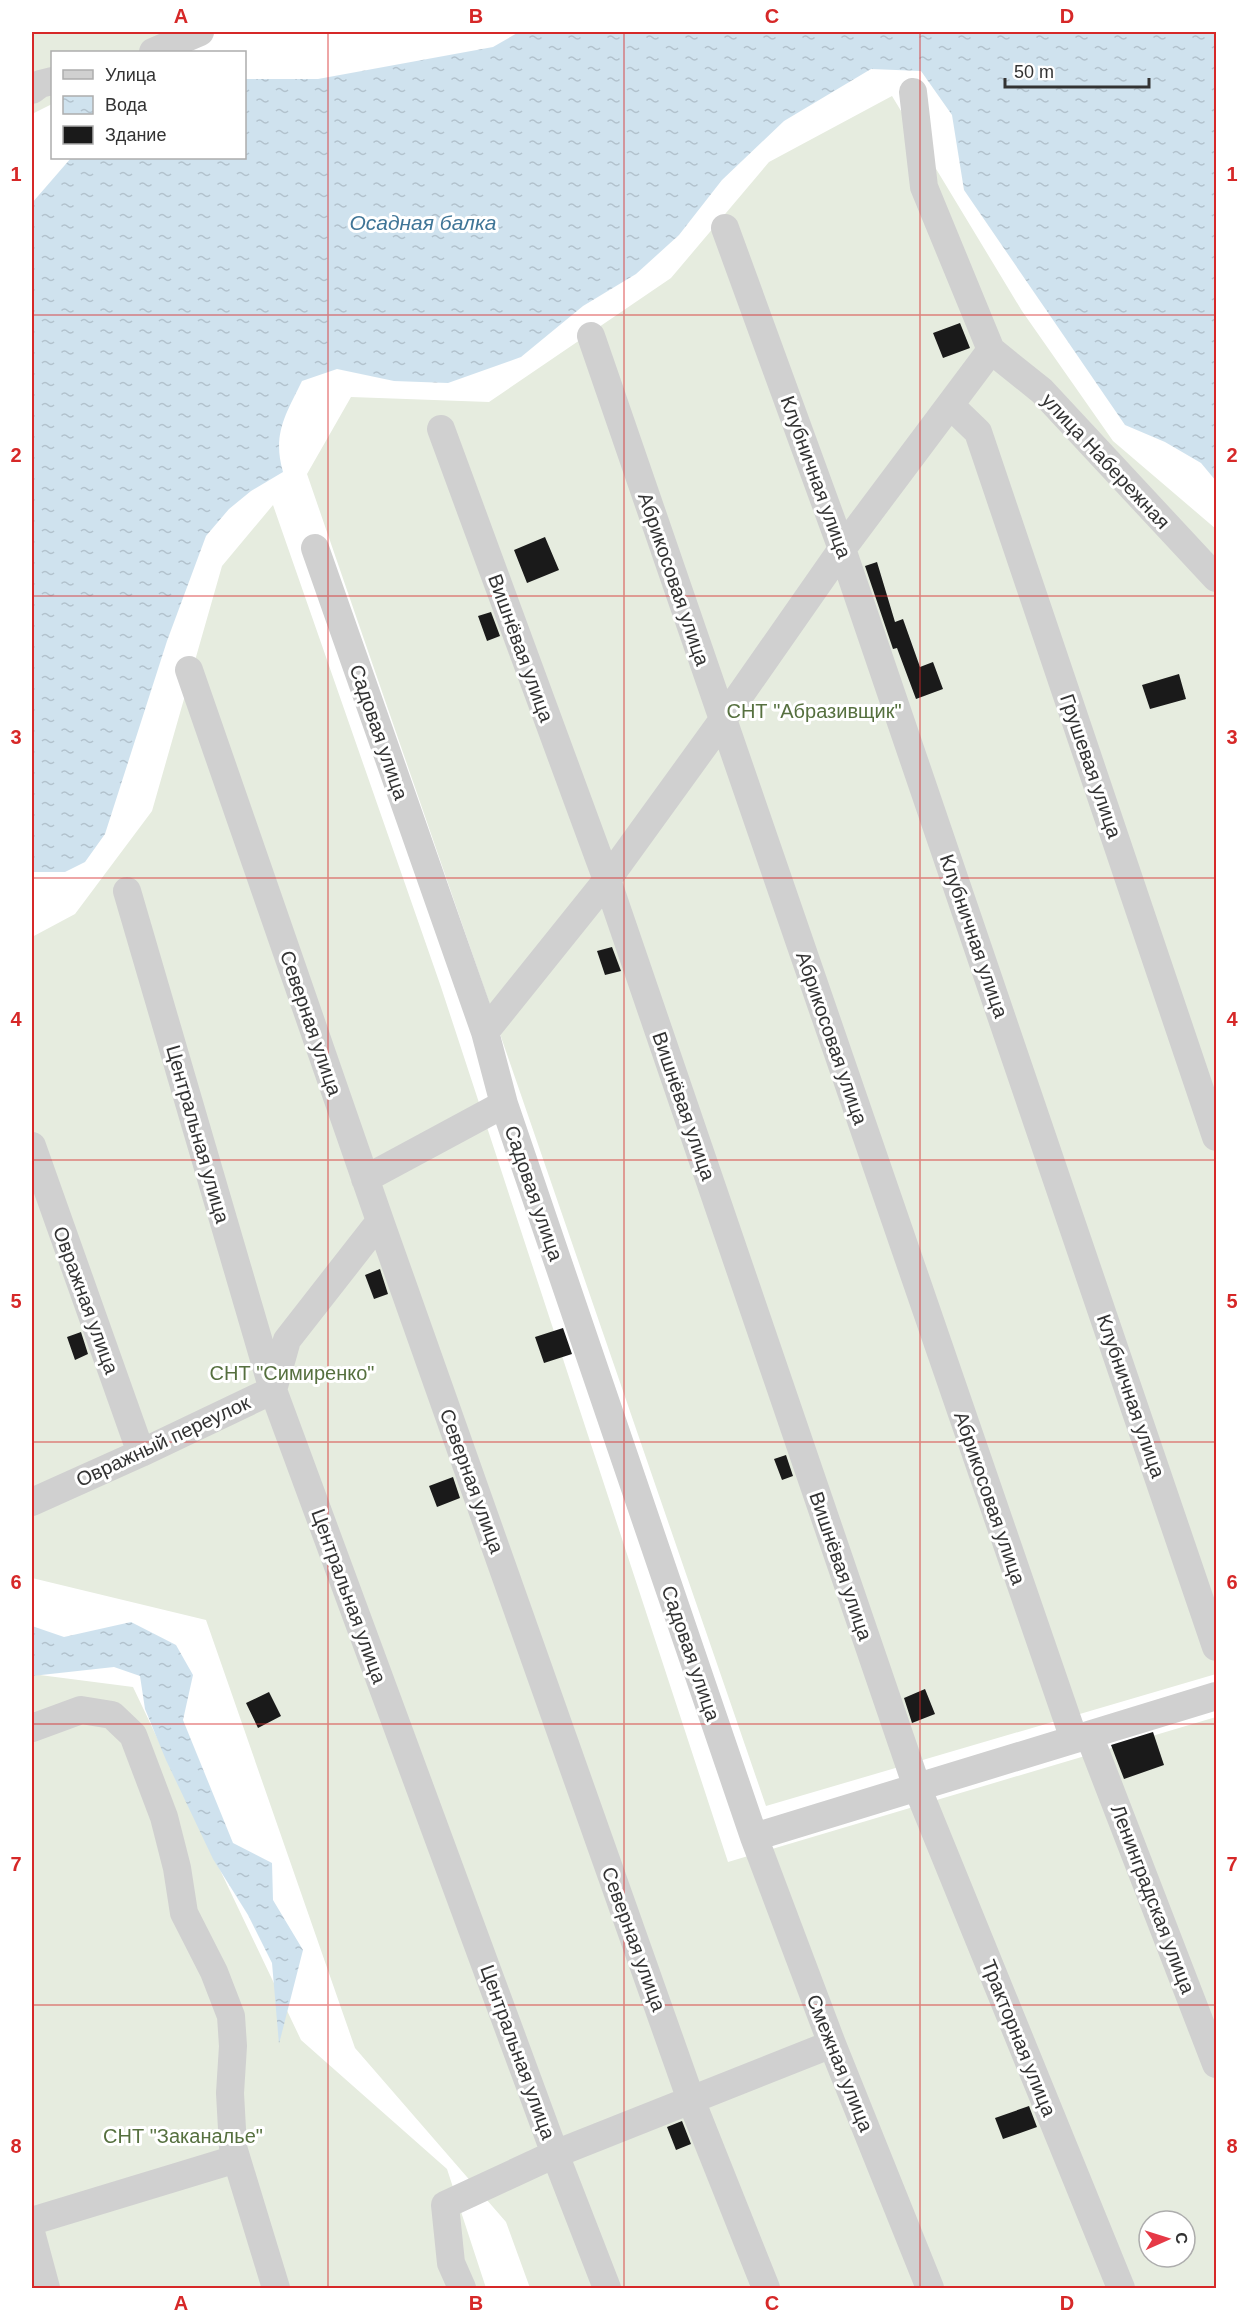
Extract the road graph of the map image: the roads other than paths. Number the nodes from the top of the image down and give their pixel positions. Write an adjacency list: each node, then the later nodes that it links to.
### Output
1 (200, 32): 2 (street)
2 (155, 51)
3 (51, 81): 4 (street)
4 (32, 90)
5 (914, 92): 8 (street)
6 (726, 228): 12 (street, Клубничная улица)
7 (591, 336): 16 (street, Абрикосовая улица)
8 (991, 350): 9 (street); 13 (street, улица Набережная)
9 (950, 405): 12 (street); 21 (street, Грушевая улица)
10 (441, 429): 17 (street, Вишнёвая улица)
11 (315, 548): 19 (street, Садовая улица)
12 (842, 549): 16 (street); 28 (street, Клубничная улица)
13 (1211, 573): 14 (street)
14 (1216, 599)
15 (189, 670): 23 (street, Северная улица)
16 (722, 721): 17 (street); 31 (street, Абрикосовая улица)
17 (607, 880): 19 (street); 32 (street, Вишнёвая улица)
18 (127, 891): 25 (street, Центральная улица)
19 (484, 1032): 20 (street, Садовая улица)
20 (504, 1104): 23 (street); 33 (street, Садовая улица)
21 (1216, 1137)
22 (32, 1146): 26 (street, Овражная улица)
23 (365, 1179): 24 (street, Северная улица)
24 (380, 1221): 25 (street, Овражный переулок); 36 (street, Северная улица)
25 (273, 1390): 26 (street, Овражный переулок); 37 (street, Центральная улица)
26 (141, 1453): 27 (street, Овражный переулок)
27 (32, 1502)
28 (1216, 1647)
29 (1216, 1696): 31 (street)
30 (32, 1728): 38 (street)
31 (1081, 1737): 32 (street); 35 (street, Ленинградская улица)
32 (917, 1787): 33 (street); 47 (street, Тракторная улица)
33 (754, 1837): 34 (street, Смежная улица)
34 (832, 2044): 36 (street); 46 (street, Смежная улица)
35 (1216, 2064)
36 (691, 2100): 37 (street); 45 (street, Северная улица)
37 (555, 2154): 43 (street); 44 (street, Центральная улица)
38 (236, 2159): 39 (street); 42 (street)
39 (32, 2222)
40 (32, 2236): 41 (street)
41 (46, 2289)
42 (276, 2289)
43 (462, 2289)
44 (608, 2289)
45 (766, 2289)
46 (930, 2289)
47 (1121, 2289)

